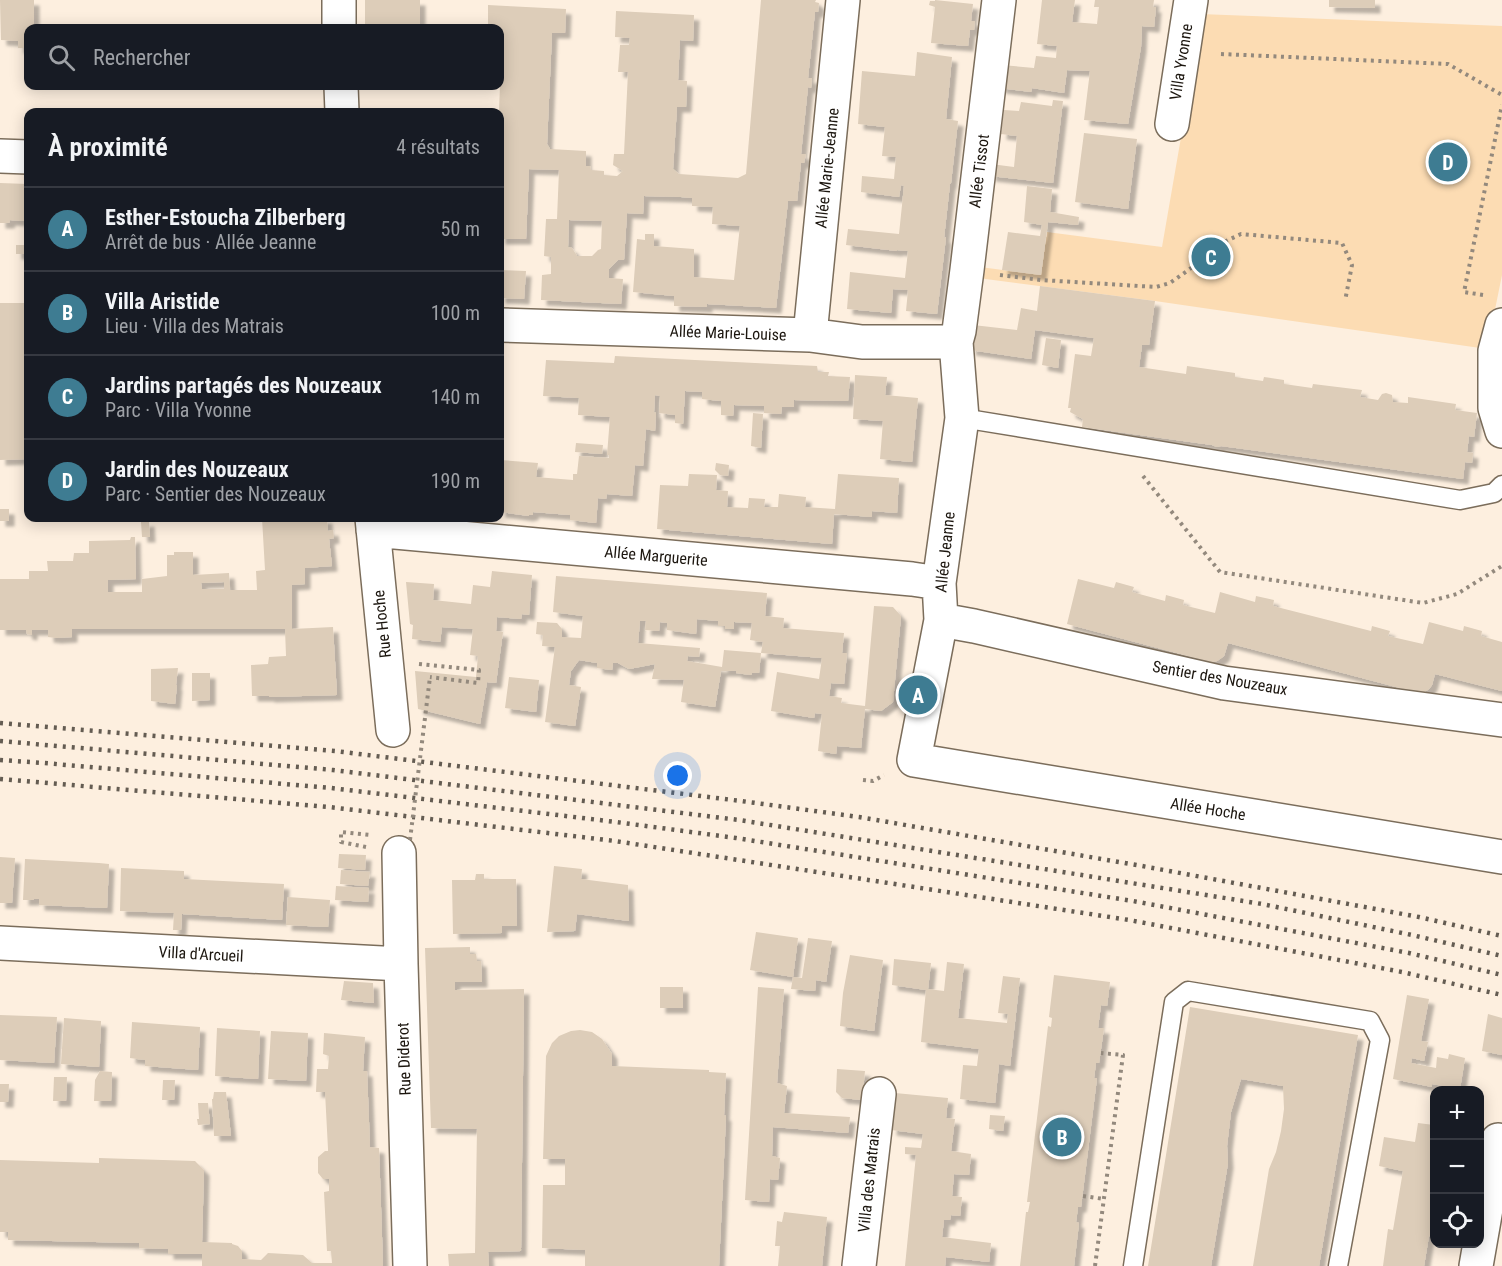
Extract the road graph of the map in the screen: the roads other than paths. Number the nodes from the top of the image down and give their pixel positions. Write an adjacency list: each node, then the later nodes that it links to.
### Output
1 (339, 0): 5 (street)
2 (843, 0): 13 (street, Allée Marie-Jeanne)
3 (999, 0): 14 (street, Allée Tissot)
4 (1191, 0): 8 (street, Villa Yvonne)
5 (339, 24)
6 (341, 90): 7 (street)
7 (342, 108)
8 (1172, 124)
9 (0, 156): 10 (street)
10 (24, 157)
11 (1497, 311): 16 (street)
12 (504, 325): 13 (street, Allée Marie-Louise)
13 (810, 335): 14 (street, Allée Marie-Louise)
14 (956, 342): 15 (street, Allée Jeanne)
15 (962, 418): 17 (lane); 19 (street, Allée Jeanne)
16 (1502, 431)
17 (1502, 485)
18 (373, 524): 19 (street, Allée Marguerite); 22 (street, Rue Hoche)
19 (939, 583): 20 (street, Allée Jeanne)
20 (941, 620): 21 (street, Sentier des Nouzeaux); 23 (street, Allée Jeanne)
21 (1502, 720)
22 (393, 730)
23 (914, 760): 25 (street, Allée Hoche)
24 (404, 846): 27 (street, Rue Diderot)
25 (1502, 857)
26 (0, 943): 27 (street, Villa d'Arcueil)
27 (401, 964): 30 (street, Rue Diderot)
28 (879, 1094): 31 (street, Villa des Matrais)
29 (1502, 1142): 34 (street)
30 (410, 1266)
31 (860, 1266)
32 (1133, 1266): 33 (lane)
33 (1338, 1266)
34 (1476, 1266)

